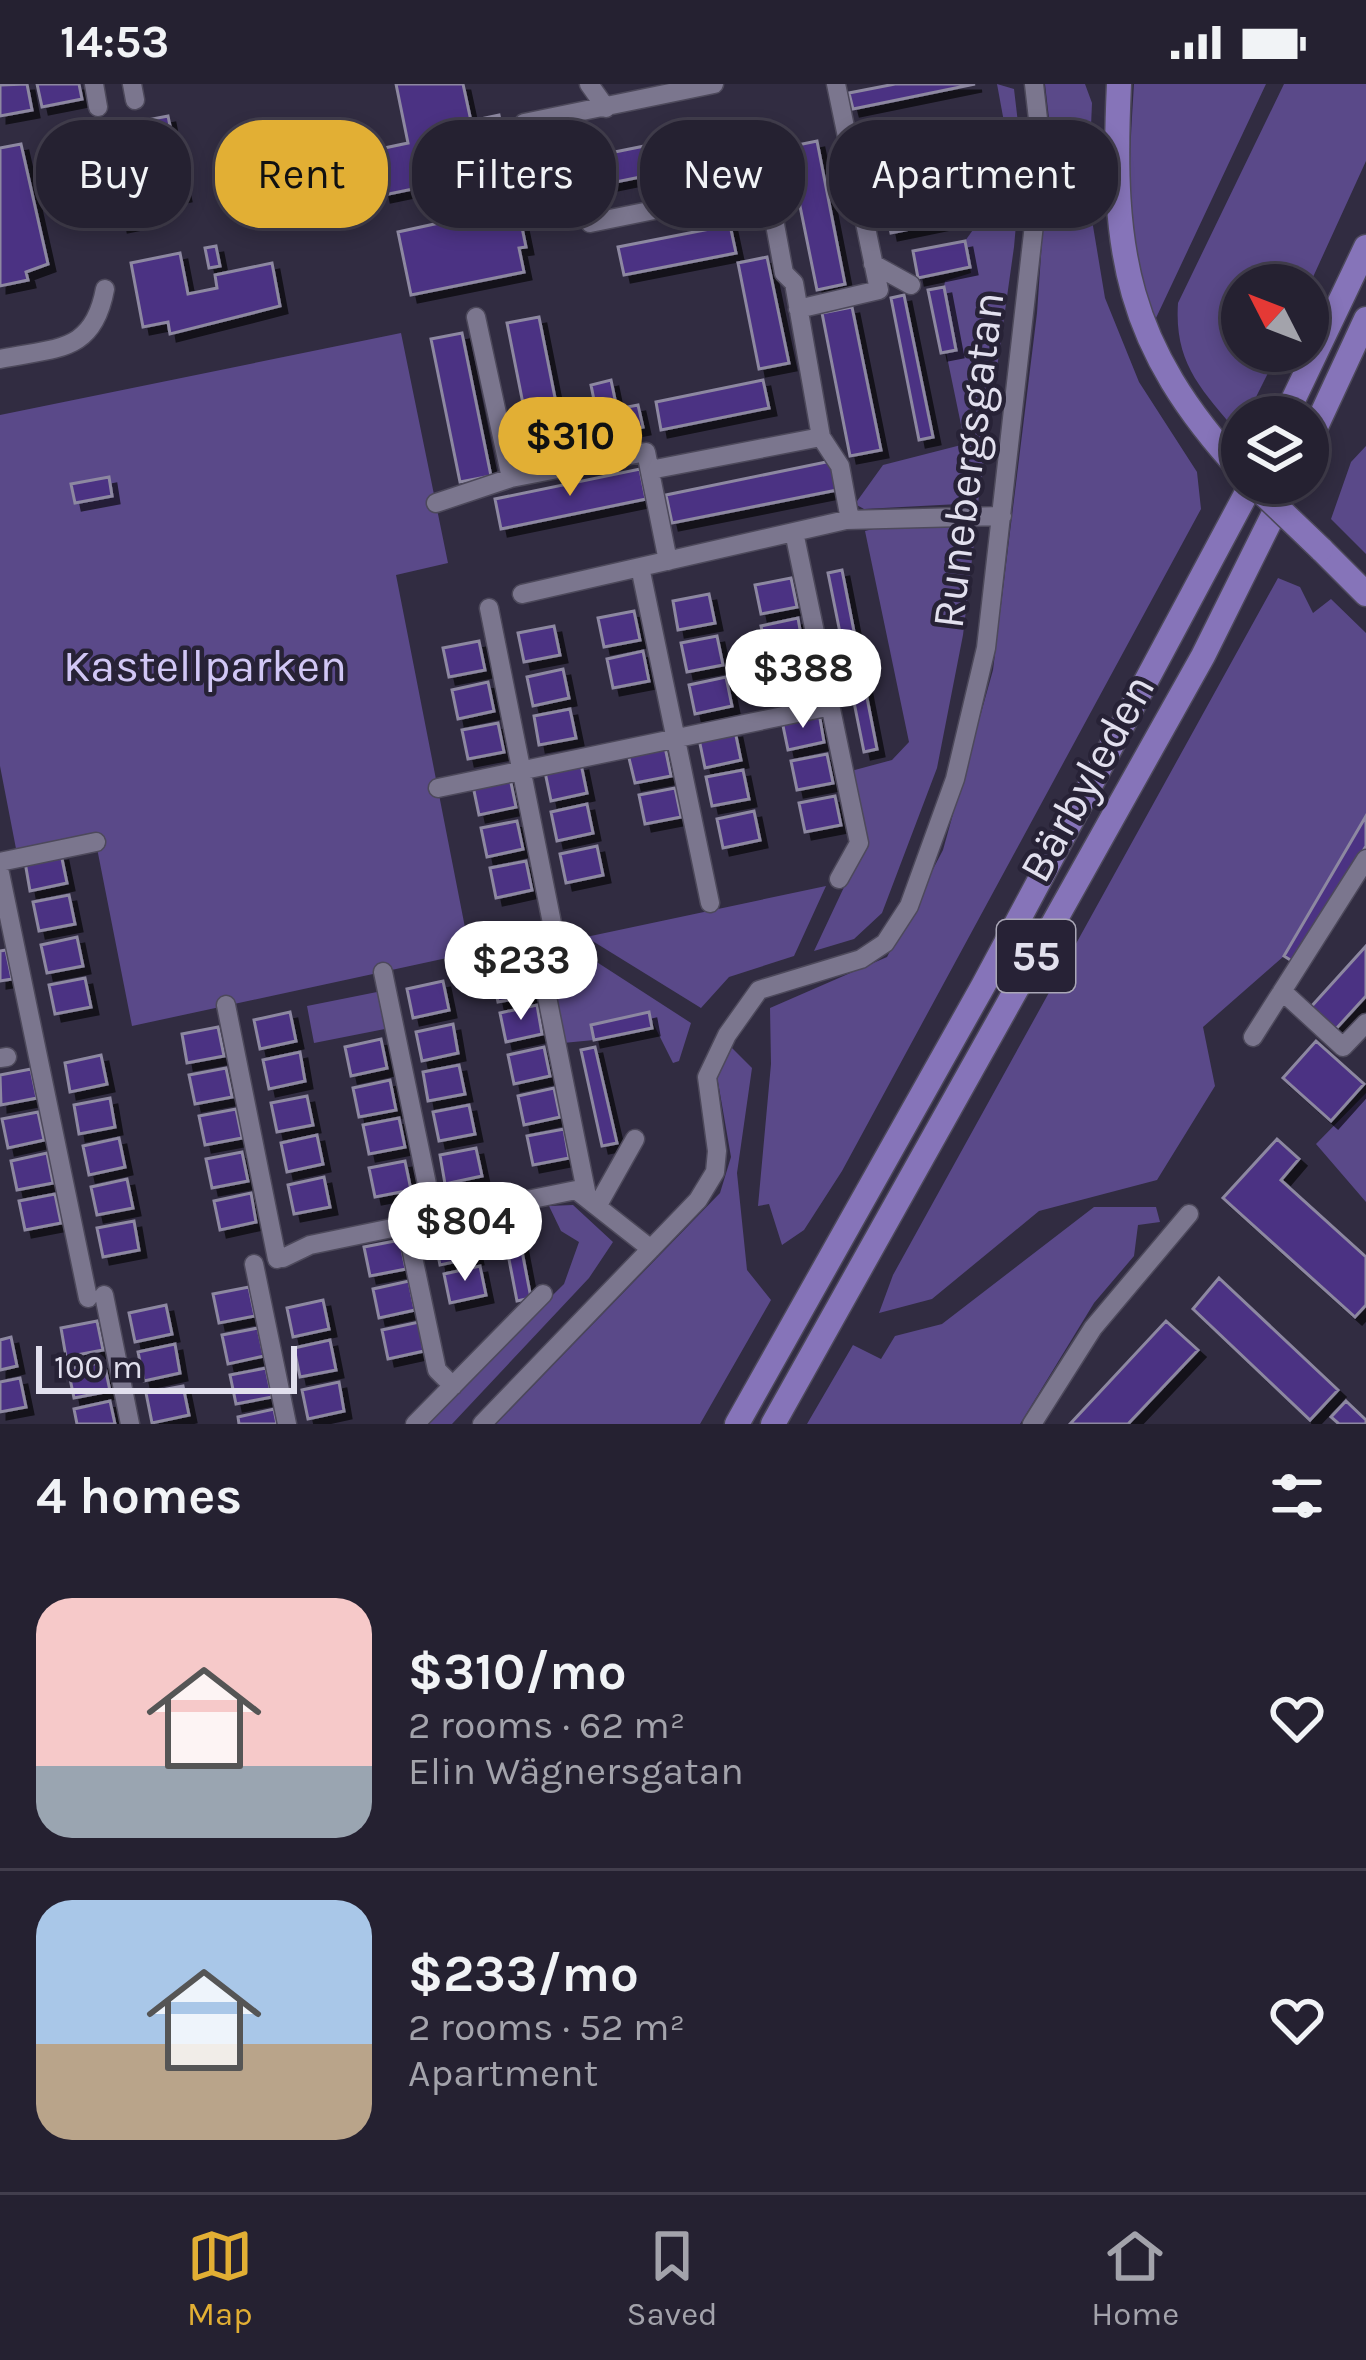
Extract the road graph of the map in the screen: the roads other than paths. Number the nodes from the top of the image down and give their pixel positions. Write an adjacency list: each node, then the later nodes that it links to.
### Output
1 (94, 84): 7 (street)
2 (589, 84): 8 (street)
3 (714, 84): 8 (street)
4 (836, 84): 12 (street)
5 (1034, 84): 29 (street, Runebergsgatan)
6 (1119, 84): 22 (main road)
7 (98, 107)
8 (606, 108): 9 (street)
9 (540, 120)
10 (616, 219): 15 (street)
11 (1366, 247): 19 (main road)
12 (873, 263): 13 (street); 15 (street)
13 (911, 285)
14 (105, 290): 18 (street)
15 (798, 309): 21 (street)
16 (476, 317): 24 (street)
17 (1366, 319): 20 (main road)
18 (0, 359)
19 (1295, 396)
20 (1329, 399)
21 (821, 437): 23 (street); 30 (street)
22 (1221, 448)
23 (650, 470): 24 (street); 32 (street)
24 (511, 478): 25 (street)
25 (436, 503)
26 (1241, 504): 65 (main road, Bärbyleden / 55)
27 (1274, 504): 35 (main road, bridge)
28 (1279, 504): 66 (main road, Bärbyleden / 55)
29 (1002, 516): 30 (street); 57 (street, Runebergsgatan)
30 (850, 520): 31 (street)
31 (794, 532): 32 (street); 37 (street)
32 (668, 561): 33 (street)
33 (640, 567): 34 (street); 38 (street)
34 (522, 594)
35 (1366, 594)
36 (489, 608): 39 (street)
37 (831, 706): 38 (street); 45 (street)
38 (676, 739): 39 (street); 46 (street)
39 (522, 770): 40 (street); 53 (street)
40 (438, 788)
41 (96, 842): 43 (street)
42 (1366, 859): 48 (street)
43 (0, 862)
44 (0, 873): 61 (street)
45 (839, 880)
46 (710, 903)
47 (383, 972): 55 (street)
48 (1282, 991): 50 (street); 51 (street)
49 (226, 1005): 56 (street)
50 (1366, 1023)
51 (1253, 1037)
52 (635, 1139): 53 (street)
53 (593, 1199): 55 (street); 57 (street)
54 (1189, 1214): 67 (street)
55 (434, 1218): 56 (street)
56 (406, 1224): 60 (street)
57 (651, 1249): 64 (street, Runebergsgatan)
58 (254, 1264): 62 (street)
59 (543, 1294): 60 (street)
60 (453, 1386): 63 (street)
61 (130, 1424)
62 (286, 1424)
63 (416, 1424)
64 (482, 1424)
65 (737, 1424)
66 (773, 1424)
67 (1032, 1424)

